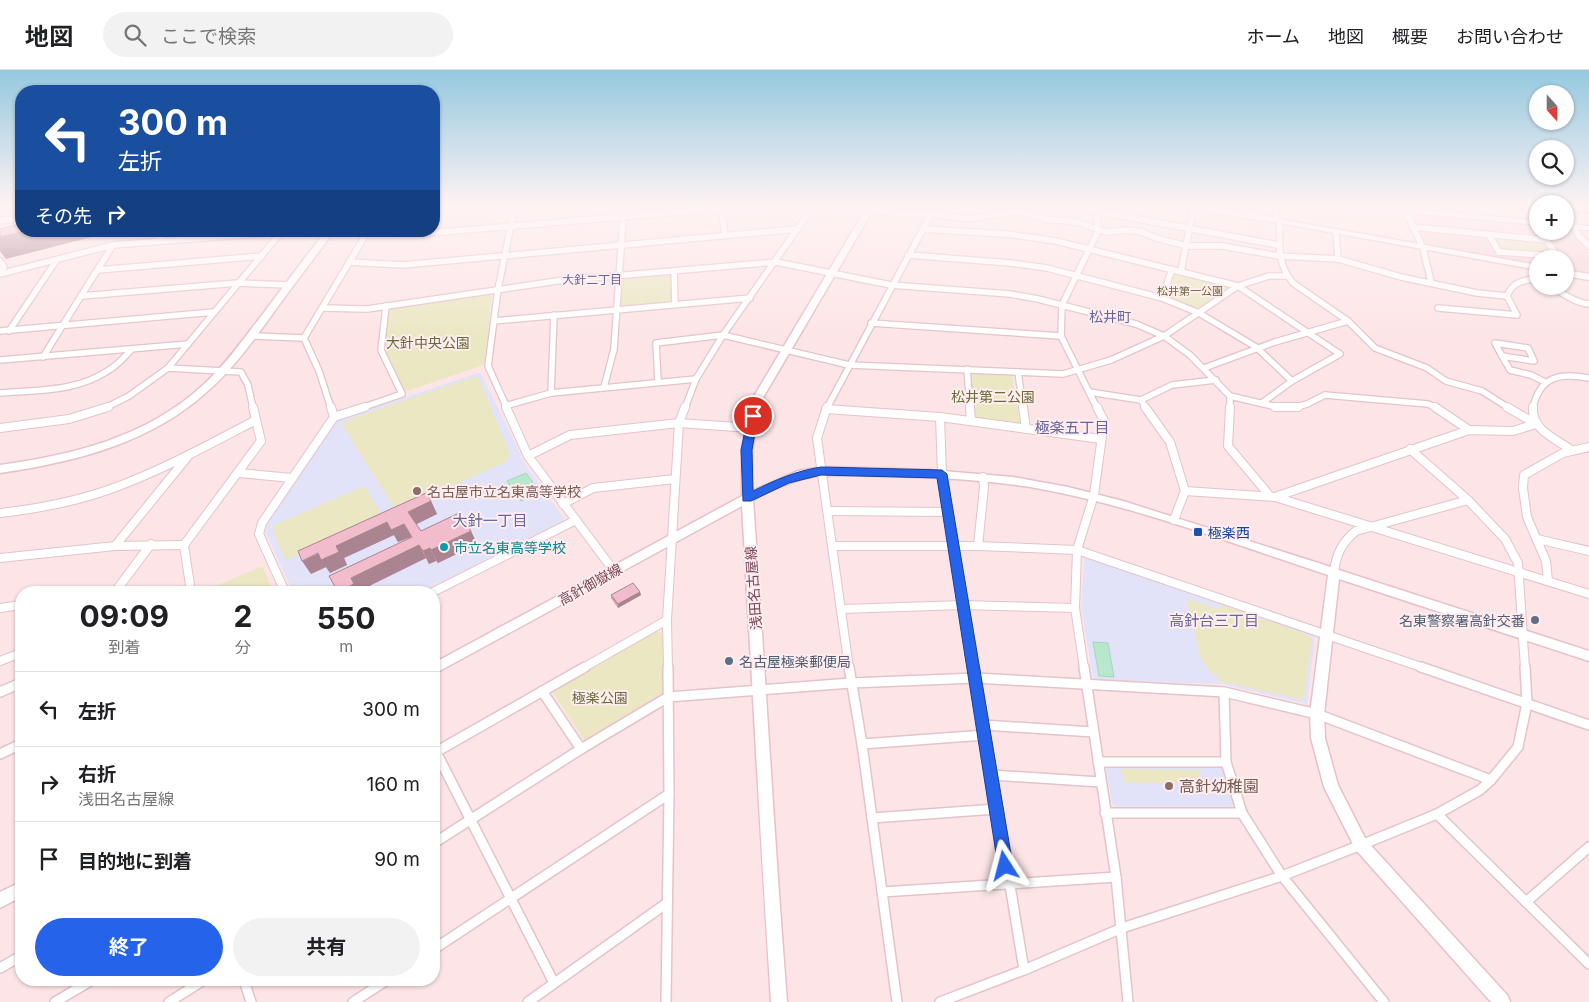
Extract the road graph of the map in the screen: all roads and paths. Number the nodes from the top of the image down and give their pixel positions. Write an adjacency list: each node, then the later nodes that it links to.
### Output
1 (101, 248): 27 (street)
2 (112, 248): 32 (street)
3 (268, 248): 23 (street)
4 (317, 248): 46 (street)
5 (357, 248): 28 (street)
6 (506, 248): 21 (street)
7 (574, 248): 21 (street)
8 (622, 248): 39 (street)
9 (785, 248): 29 (street)
10 (846, 248): 35 (street, 浅田名古屋線)
11 (912, 248): 22 (street)
12 (1186, 248): 34 (street)
13 (1236, 248): 24 (street)
14 (1278, 248): 24 (street)
15 (1337, 248): 25 (street)
16 (1423, 248): 43 (street)
17 (1426, 248): 30 (street)
18 (1498, 248): 20 (street)
19 (1088, 249): 31 (street); 38 (street)
20 (1529, 254)
21 (505, 255): 28 (street); 48 (street)
22 (908, 255): 38 (street); 45 (street)
23 (262, 256): 32 (street); 44 (street)
24 (1279, 256): 25 (street); 40 (street)
25 (1338, 259): 43 (street)
26 (0, 261): 36 (street)
27 (56, 261): 36 (street); 68 (street)
28 (348, 262): 58 (street)
29 (776, 262): 33 (street); 35 (street); 52 (street)
30 (1529, 266)
31 (1172, 269): 34 (street); 53 (street)
32 (98, 270): 50 (street)
33 (674, 271): 39 (street); 54 (street)
34 (1180, 271): 47 (street)
35 (832, 273): 45 (street); 79 (street, 浅田名古屋線)
36 (0, 274)
37 (1574, 274): 41 (street)
38 (1075, 275): 53 (street); 56 (street)
39 (620, 276): 48 (street); 60 (street)
40 (1287, 276): 47 (street); 65 (street)
41 (1589, 277)
42 (1529, 280): 51 (street)
43 (1431, 282): 51 (street)
44 (238, 283): 46 (street); 50 (street); 61 (street)
45 (891, 285): 56 (street); 66 (street)
46 (289, 286): 72 (street)
47 (1238, 286): 62 (street); 70 (street)
48 (498, 289): 57 (street); 64 (street)
49 (1567, 295): 55 (street)
50 (81, 296): 67 (street)
51 (1508, 296): 59 (street)
52 (750, 298): 54 (street); 71 (street)
53 (1162, 298): 62 (street)
54 (675, 304): 60 (street)
55 (1589, 304)
56 (1062, 305): 73 (street); 74 (street)
57 (386, 306): 58 (street); 105 (street)
58 (322, 308): 75 (street)
59 (1438, 308)
60 (617, 309): 63 (street); 96 (street)
61 (214, 312): 67 (street); 76 (street)
62 (1199, 312): 74 (street); 77 (street)
63 (554, 315): 64 (street); 97 (street)
64 (494, 320): 103 (street)
65 (1348, 321): 70 (street); 110 (street)
66 (871, 323): 73 (street); 83 (street)
67 (62, 326): 68 (street); 80 (street)
68 (8, 330): 69 (street)
69 (0, 331)
70 (1307, 331): 77 (street); 93 (street)
71 (723, 335): 79 (street); 91 (street); 94 (street)
72 (251, 336): 75 (street); 88 (street)
73 (1061, 336): 87 (street)
74 (1164, 336): 85 (street); 87 (street)
75 (304, 338): 105 (street)
76 (188, 344): 78 (street); 84 (street)
77 (1256, 347): 85 (street); 93 (street)
78 (132, 348): 80 (street); 99 (street)
79 (784, 351): 83 (street); 112 (street, 浅田名古屋線)
80 (43, 356): 82 (street)
81 (1502, 356): 81 (street); 95 (street)
82 (0, 360)
83 (849, 365): 86 (street); 104 (street)
84 (168, 368): 88 (street); 111 (street)
85 (1204, 368): 92 (street)
86 (967, 369): 89 (street); 108 (street)
87 (1077, 370): 89 (street); 98 (street)
88 (223, 371): 107 (street); 121 (street)
89 (1018, 372): 113 (street)
90 (1589, 378): 95 (street)
91 (696, 379): 94 (street); 109 (street)
92 (1216, 380): 100 (street); 101 (street)
93 (1292, 381): 102 (street)
94 (658, 382): 96 (street)
95 (1545, 382): 110 (street)
96 (604, 386): 97 (street)
97 (551, 392): 103 (street)
98 (1089, 392): 101 (street); 115 (street)
99 (0, 393)
100 (1230, 396): 102 (street); 130 (street)
101 (1141, 400): 128 (street)
102 (1262, 403): 114 (street)
103 (505, 406): 120 (street)
104 (826, 409): 106 (street); 122 (street)
105 (334, 417): 126 (street)
106 (940, 417): 108 (street); 124 (street)
107 (256, 420): 119 (street); 123 (street)
108 (971, 421): 113 (street)
109 (679, 423): 112 (street); 120 (street); 127 (street)
110 (1536, 424): 114 (street); 118 (street)
111 (0, 428)
112 (751, 428): 131 (street, 浅田名古屋線)
113 (1026, 428): 115 (street)
114 (1470, 430): 117 (street)
115 (1101, 439): 129 (street)
116 (1589, 447): 118 (street)
117 (1410, 449): 130 (street); 132 (street)
118 (1572, 450): 140 (street)
119 (190, 453): 136 (street); 143 (street)
120 (528, 456): 133 (street)
121 (0, 469)
122 (821, 471): 124 (street, 高針御嶽線); 131 (street, 高針御嶽線); 134 (street)
123 (239, 474): 126 (street); 144 (street)
124 (942, 474): 125 (street, 高針御嶽線); 135 (street)
125 (983, 477): 129 (street, 高針御嶽線); 147 (street)
126 (292, 478): 157 (street)
127 (675, 479): 133 (street); 141 (street)
128 (1185, 491): 130 (street); 138 (street)
129 (1094, 495): 138 (street, 高針御嶽線); 148 (street)
130 (1272, 496): 139 (street)
131 (747, 499): 141 (street, 高針御嶽線); 176 (street, 浅田名古屋線)
132 (1468, 500): 139 (street); 153 (street)
133 (563, 504): 137 (street)
134 (828, 511): 135 (street); 145 (street)
135 (948, 512): 146 (street)
136 (0, 513)
137 (576, 520): 151 (street); 158 (street)
138 (1174, 520): 152 (street, 高針御嶽線)
139 (1371, 528): 152 (street); 153 (street)
140 (1537, 539): 149 (street); 154 (street)
141 (672, 540): 151 (street, 高針御嶽線); 165 (street)
142 (151, 544): 143 (street); 144 (street); 155 (street)
143 (115, 546): 150 (street)
144 (184, 546): 156 (street)
145 (832, 546): 146 (street); 164 (street)
146 (953, 546): 147 (street); 160 (street)
147 (978, 546): 148 (street)
148 (1077, 550): 163 (street); 166 (street)
149 (1589, 551)
150 (0, 558)
151 (614, 570): 171 (street, 高針御嶽線)
152 (1334, 571): 166 (street); 167 (street, 高針御嶽線)
153 (1520, 572): 154 (street); 167 (street)
154 (1548, 581): 159 (street)
155 (120, 586)
156 (189, 586)
157 (282, 586)
158 (440, 588)
159 (1589, 594)
160 (962, 605): 163 (street); 164 (street); 172 (street)
161 (15, 606): 162 (street)
162 (0, 608)
163 (1075, 608): 174 (street)
164 (842, 609): 173 (street)
165 (667, 620): 177 (street); 180 (street)
166 (1327, 634): 181 (street); 182 (street)
167 (1522, 634): 169 (street, 高針御嶽線); 181 (street)
168 (15, 655): 170 (street)
169 (1589, 656)
170 (0, 661)
171 (440, 666)
172 (976, 678): 173 (street); 174 (street); 183 (street)
173 (851, 683): 176 (street); 187 (street)
174 (1087, 684): 179 (street); 185 (street)
175 (15, 686): 178 (street)
176 (760, 690): 180 (street); 234 (street, 浅田名古屋線)
177 (542, 691): 189 (street); 190 (street)
178 (0, 692)
179 (1224, 692): 182 (street); 194 (street)
180 (668, 697): 190 (street); 198 (street)
181 (1527, 703): 184 (street); 196 (street)
182 (1317, 714): 196 (street); 206 (street)
183 (983, 725): 185 (street); 186 (street)
184 (1589, 725)
185 (1093, 732): 193 (street)
186 (985, 736): 187 (street); 195 (street)
187 (862, 744): 203 (street)
188 (15, 747): 191 (street)
189 (440, 748)
190 (581, 749): 204 (street)
191 (0, 754)
192 (440, 762): 204 (street)
193 (1098, 762): 194 (street); 197 (street)
194 (1226, 762): 201 (street)
195 (991, 776): 197 (street); 199 (street)
196 (1491, 780): 202 (street)
197 (1100, 782): 200 (street)
198 (669, 794): 213 (street); 216 (street)
199 (996, 809): 203 (street); 210 (street)
200 (1105, 813): 201 (street); 209 (street)
201 (1242, 813): 208 (street)
202 (1437, 814): 206 (street); 215 (street)
203 (872, 818): 212 (street)
204 (472, 820): 205 (street); 213 (street)
205 (440, 839)
206 (1362, 845): 208 (street); 239 (street)
207 (1589, 847): 215 (street)
208 (1282, 876): 217 (street); 238 (street)
209 (1116, 878): 210 (street); 217 (street)
210 (1008, 885): 212 (street); 222 (street)
211 (15, 892): 214 (street)
212 (882, 892): 235 (street)
213 (511, 898): 218 (street); 223 (street)
214 (0, 900)
215 (1526, 902): 220 (street)
216 (667, 903): 223 (street); 233 (street)
217 (1122, 928): 222 (street); 237 (street)
218 (440, 945)
219 (15, 959): 221 (street)
220 (1589, 964)
221 (0, 968)
222 (1024, 970): 236 (street)
223 (554, 984): 232 (street)
224 (82, 986): 228 (street)
225 (194, 986): 229 (street)
226 (246, 986): 230 (street)
227 (378, 986): 231 (street)
228 (55, 1002)
229 (169, 1002)
230 (251, 1002)
231 (353, 1002)
232 (528, 1002)
233 (666, 1002)
234 (779, 1002)
235 (896, 1002)
236 (940, 1002)
237 (1128, 1002)
238 (1384, 1002)
239 (1502, 1002)

